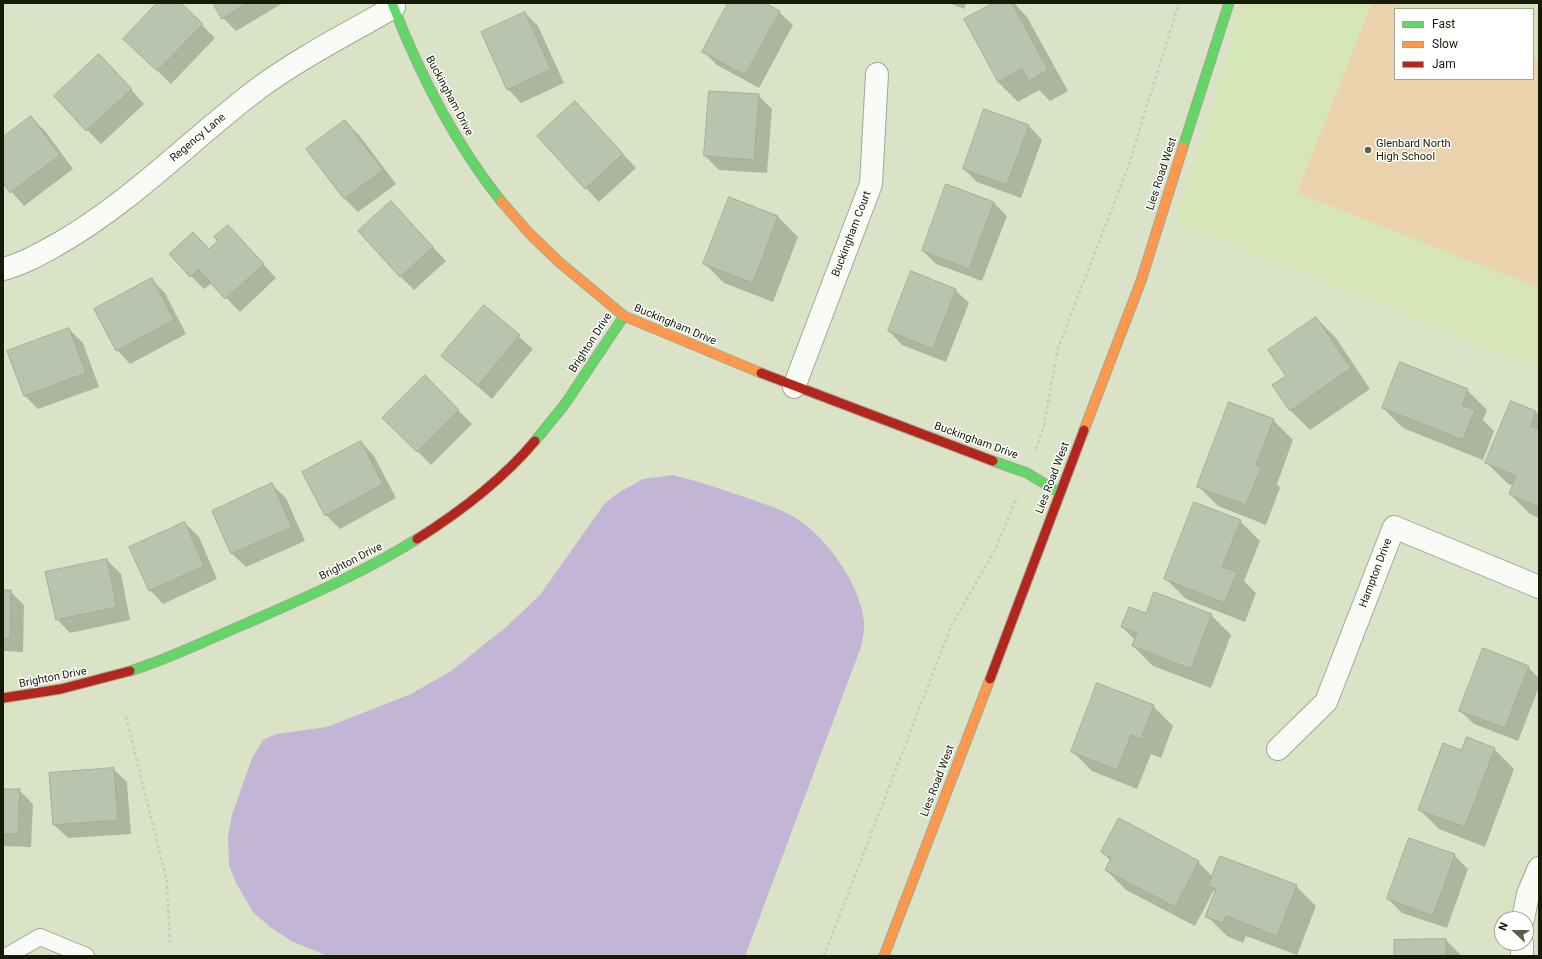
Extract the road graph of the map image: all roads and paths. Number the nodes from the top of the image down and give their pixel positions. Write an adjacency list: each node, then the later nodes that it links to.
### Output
1 (1229, 3): 7 (street, Lies Road West)
2 (393, 5): 4 (street, Regency Lane); 5 (street, Buckingham Drive)
3 (877, 74): 6 (street, Buckingham Court)
4 (3, 269)
5 (624, 316): 6 (street, Buckingham Drive); 9 (street, Brighton Drive)
6 (794, 387): 7 (street, Buckingham Drive)
7 (1060, 493): 18 (street, Lies Road West)
8 (1539, 587): 11 (street, Hampton Drive)
9 (3, 698)
10 (126, 717): 14 (path)
11 (1278, 749)
12 (1539, 868): 13 (street)
13 (1525, 911)
14 (170, 945)
15 (63, 952): 16 (lane); 17 (lane)
16 (7, 956)
17 (86, 956)
18 (884, 956)

